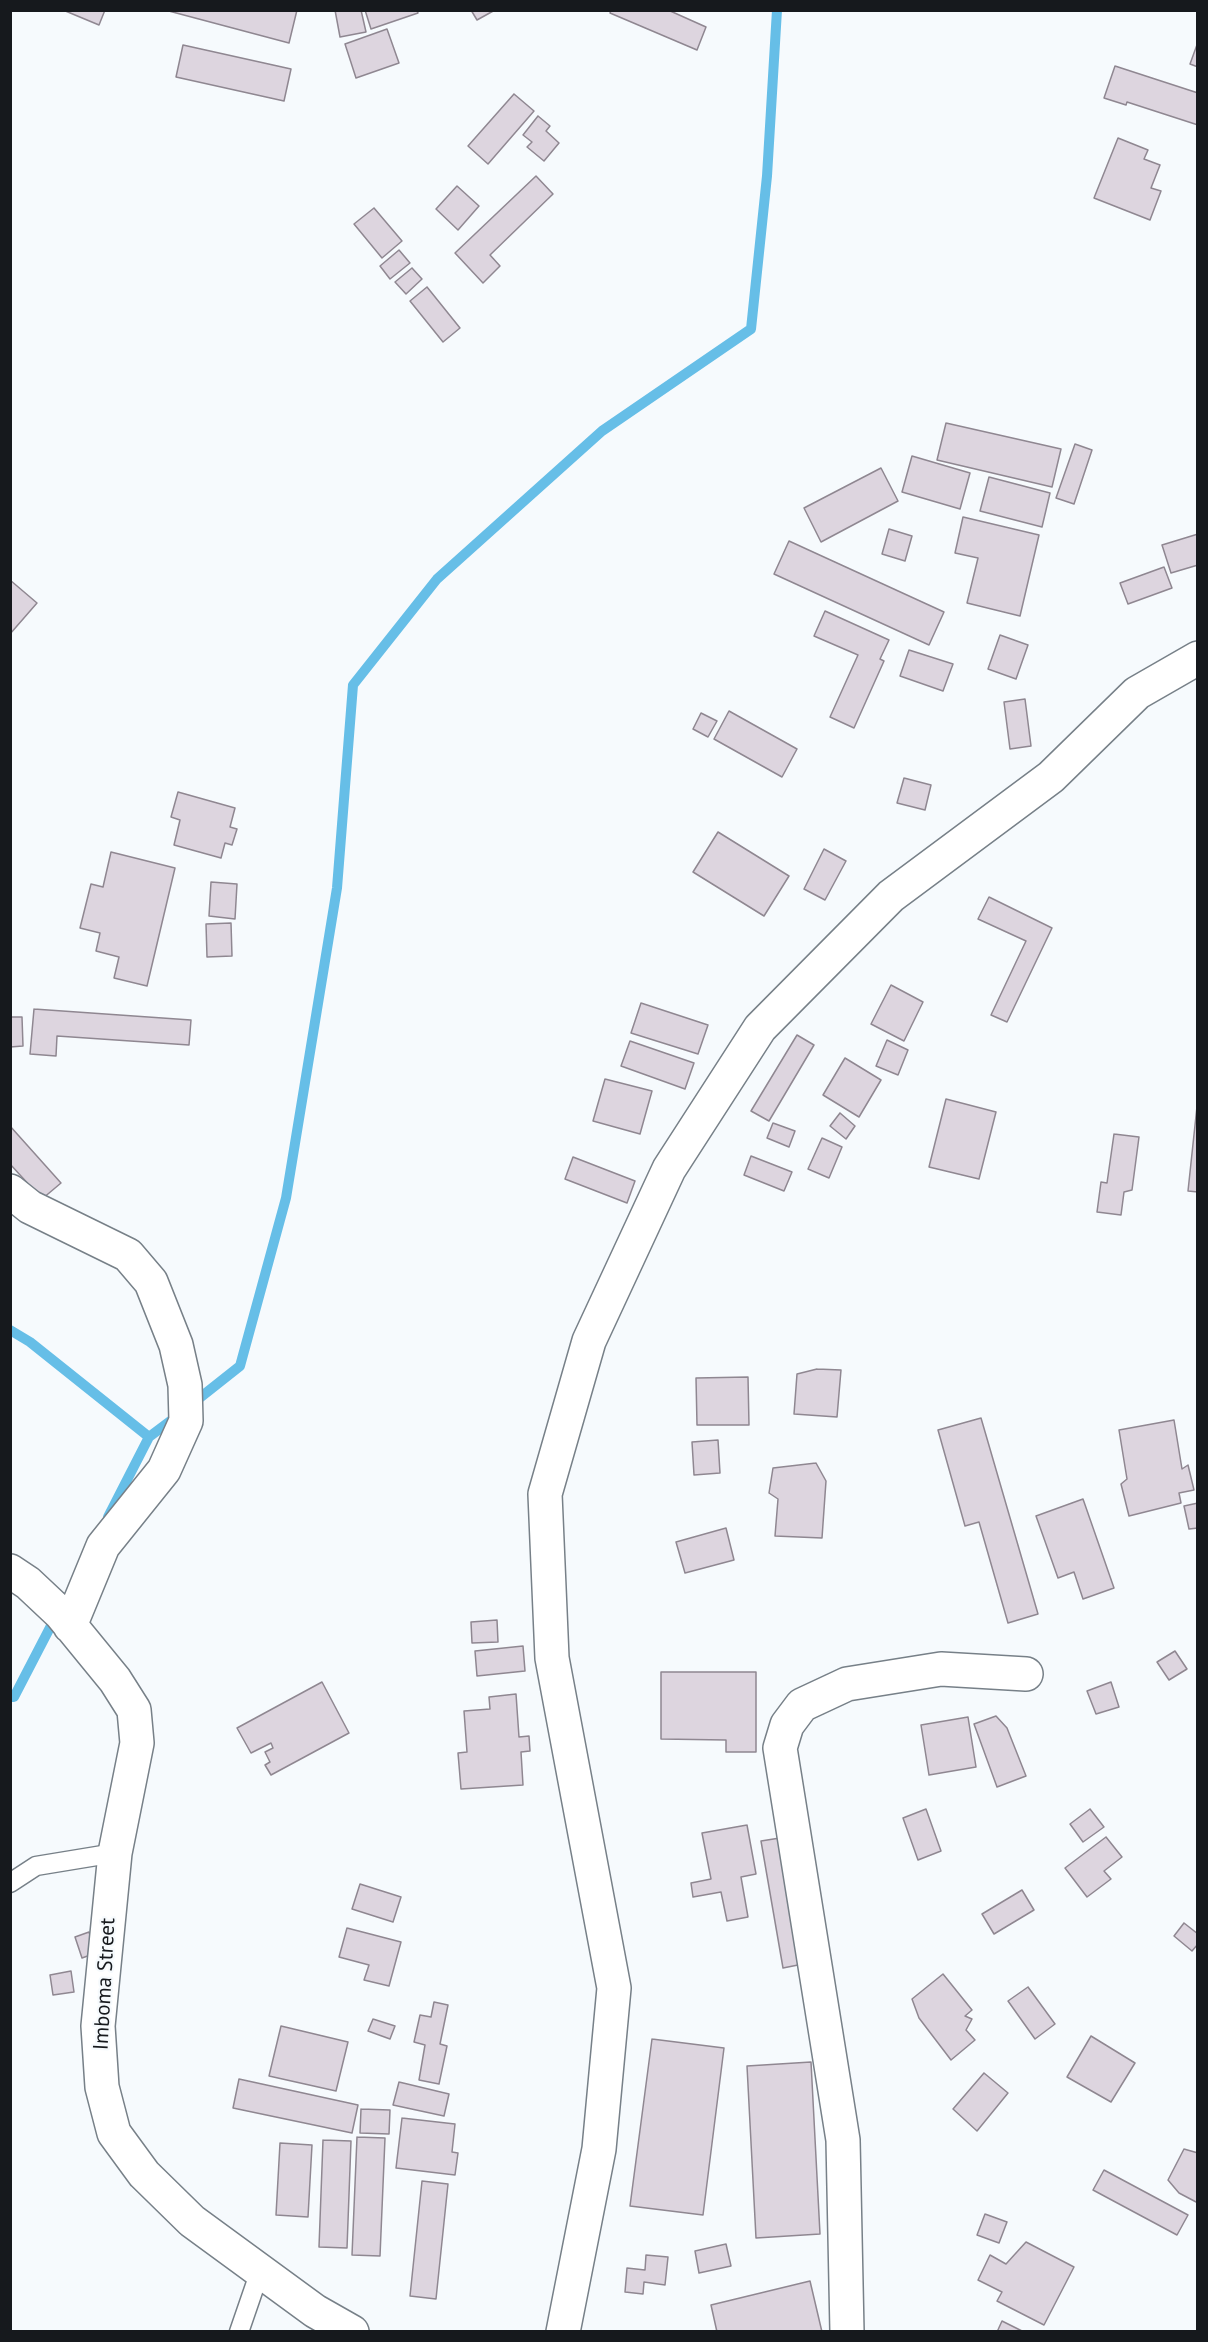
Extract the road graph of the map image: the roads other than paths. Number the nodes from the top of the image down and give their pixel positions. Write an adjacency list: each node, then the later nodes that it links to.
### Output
1 (1197, 658): 11 (street)
2 (10, 1191): 4 (street)
3 (19, 1577): 4 (street, Imboma Street)
4 (66, 1620): 6 (street, Imboma Street)
5 (1026, 1674): 12 (street)
6 (115, 1853): 7 (lane); 8 (street, Imboma Street)
7 (10, 1883)
8 (260, 2271): 9 (lane); 10 (street, Imboma Street)
9 (239, 2331)
10 (352, 2331)
11 (563, 2331)
12 (847, 2331)

